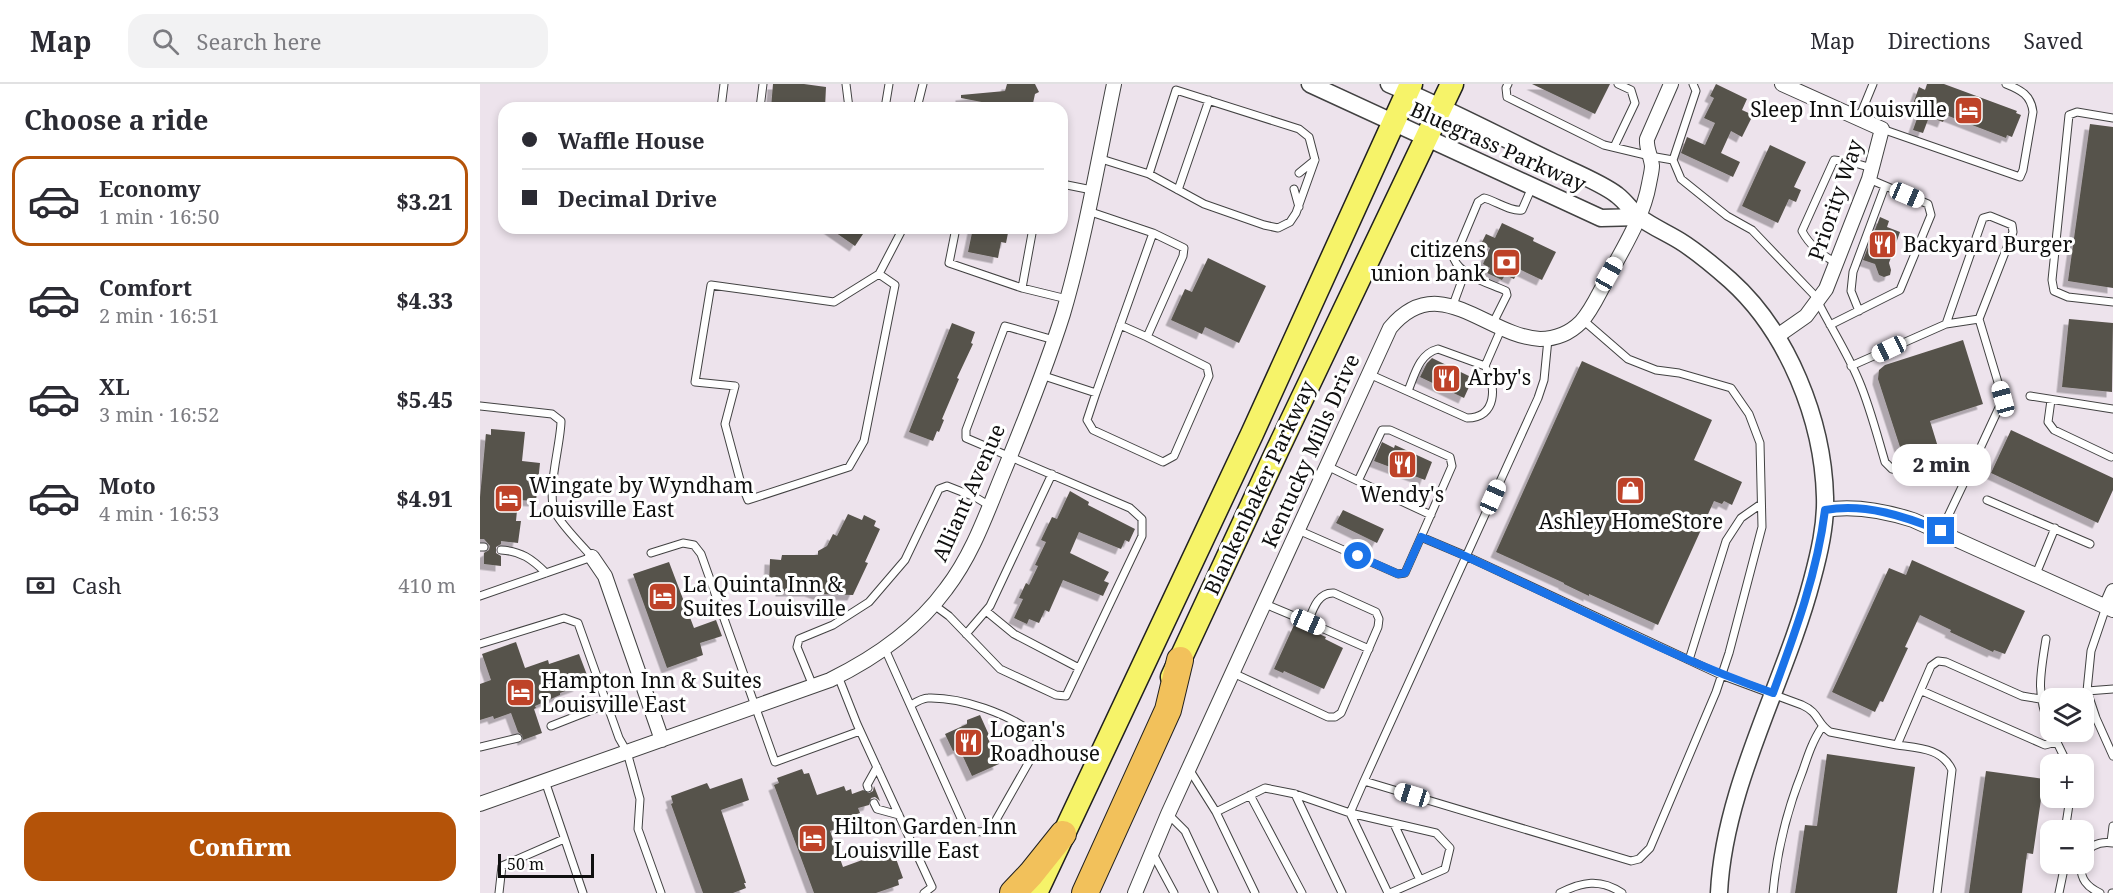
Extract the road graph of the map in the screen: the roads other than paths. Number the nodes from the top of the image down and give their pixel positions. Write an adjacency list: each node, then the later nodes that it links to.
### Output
1 (724, 84): 19 (lane)
2 (763, 84): 20 (lane)
3 (846, 84): 21 (lane)
4 (889, 84): 22 (lane)
5 (923, 84): 23 (lane)
6 (1114, 84): 32 (street, Alliant Avenue)
7 (1310, 84): 27 (street, Bluegrass Parkway)
8 (1452, 84): 24 (main road, Blankenbaker Parkway)
9 (1508, 84): 30 (lane)
10 (1618, 84): 17 (lane)
11 (1671, 84): 31 (street)
12 (1693, 84): 34 (lane)
13 (1782, 84): 25 (street, Priority Way)
14 (1873, 84): 25 (lane)
15 (2006, 84): 28 (lane)
16 (1402, 87): 24 (street, Bluegrass Parkway); 27 (main road, Blankenbaker Parkway)
17 (1632, 87): 30 (lane)
18 (1209, 100): 33 (lane); 37 (lane); 43 (lane)
19 (722, 102)
20 (761, 102)
21 (848, 102)
22 (886, 102)
23 (918, 102)
24 (1441, 108): 29 (main road, Blankenbaker Parkway); 46 (street, Bluegrass Parkway)
25 (1859, 118): 28 (street, Priority Way)
26 (2113, 118): 57 (lane)
27 (1393, 123): 29 (street, Bluegrass Parkway); 158 (main road, Blankenbaker Parkway)
28 (1882, 129): 36 (street, Priority Way)
29 (1427, 139): 40 (street, Bluegrass Parkway); 114 (main road, Blankenbaker Parkway)
30 (1614, 147): 31 (lane)
31 (1650, 156): 34 (lane); 46 (street)
32 (1098, 158): 37 (lane); 42 (street, Alliant Avenue)
33 (1315, 159): 35 (lane); 44 (lane)
34 (1673, 160): 56 (lane)
35 (1299, 173)
36 (1871, 173): 39 (lane); 51 (street, Priority Way); 51 (lane)
37 (1149, 174): 43 (lane)
38 (1068, 185): 42 (lane)
39 (1885, 186): 59 (lane); 59 (lane)
40 (1532, 187): 46 (street, Bluegrass Parkway); 52 (lane)
41 (1294, 189): 44 (lane)
42 (1092, 190): 45 (street, Alliant Avenue)
43 (1178, 190): 44 (lane)
44 (1299, 207)
45 (1088, 211): 47 (lane); 55 (street, Alliant Avenue)
46 (1640, 217): 61 (street); 67 (street, Bluegrass Parkway)
47 (1153, 233): 63 (lane); 66 (lane)
48 (900, 234): 53 (lane)
49 (955, 234): 54 (lane)
50 (1032, 234): 54 (lane)
51 (1836, 263): 56 (street, Priority Way)
52 (1465, 272): 58 (lane); 64 (lane)
53 (879, 274): 53 (lane)
54 (1022, 288): 55 (lane)
55 (1066, 299): 69 (street, Alliant Avenue)
56 (1818, 301): 65 (lane); 67 (street, Priority Way)
57 (2113, 302)
58 (1454, 305): 64 (street, Kentucky Mills Drive); 72 (street, Kentucky Mills Drive)
59 (1859, 311): 65 (lane)
60 (1979, 319): 62 (lane); 62 (lane); 83 (lane)
61 (1583, 320): 68 (street); 87 (lane)
62 (1946, 324): 71 (lane)
63 (1120, 325): 66 (lane); 75 (lane)
64 (1498, 325): 68 (street, Kentucky Mills Drive); 70 (lane)
65 (1830, 326): 71 (lane)
66 (1147, 337): 75 (lane)
67 (1776, 337): 89 (street, Bluegrass Parkway)
68 (1548, 338): 98 (lane)
69 (1053, 340): 73 (street, Alliant Avenue); 80 (lane)
70 (1485, 366): 74 (lane); 74 (lane)
71 (1851, 366): 83 (lane)
72 (1369, 374): 74 (lane); 82 (street, Kentucky Mills Drive)
73 (1041, 375): 75 (lane); 80 (street, Alliant Avenue)
74 (1408, 391)
75 (1096, 393)
76 (2030, 396): 77 (lane)
77 (2051, 399): 79 (lane); 81 (lane)
78 (480, 406): 99 (lane)
79 (2113, 409)
80 (1010, 456): 84 (lane); 88 (street, Alliant Avenue)
81 (2111, 457)
82 (1327, 466): 85 (lane); 92 (street, Kentucky Mills Drive)
83 (1971, 468): 93 (lane)
84 (1052, 474): 107 (lane); 116 (lane)
85 (1358, 481): 90 (lane); 90 (lane)
86 (1987, 500): 91 (lane)
87 (1761, 504): 115 (lane); 118 (lane)
88 (990, 506): 105 (street, Alliant Avenue); 120 (lane)
89 (1825, 510): 93 (street); 126 (street, Bluegrass Parkway)
90 (1431, 515): 94 (lane)
91 (2055, 528): 95 (lane); 101 (lane)
92 (1299, 530): 94 (lane); 104 (street, Kentucky Mills Drive)
93 (1941, 531): 101 (street)
94 (1421, 537): 98 (lane)
95 (2090, 544)
96 (501, 550): 100 (lane)
97 (651, 553): 130 (lane)
98 (1466, 556): 115 (lane); 146 (lane)
99 (592, 557): 100 (lane); 136 (street)
100 (546, 573): 103 (lane)
101 (2036, 574): 106 (street)
102 (2113, 591): 106 (street)
103 (480, 597)
104 (1264, 604): 108 (lane); 117 (street, Kentucky Mills Drive)
105 (934, 605): 109 (lane); 112 (street, Alliant Avenue)
106 (2109, 608): 122 (lane)
107 (986, 611): 109 (lane); 116 (lane)
108 (1308, 622): 113 (lane); 113 (lane)
109 (966, 634): 116 (lane)
110 (2046, 639): 121 (lane)
111 (480, 644): 128 (lane)
112 (885, 649): 119 (street, Alliant Avenue); 129 (lane)
113 (1369, 649): 117 (lane)
114 (1180, 660): 173 (main road, Blankenbaker Parkway); 174 (highway)
115 (1689, 660): 118 (lane)
116 (1079, 669)
117 (1233, 673): 144 (street, Kentucky Mills Drive)
118 (1721, 675): 126 (lane); 146 (lane)
119 (838, 676): 120 (street, Alliant Avenue); 134 (lane)
120 (813, 686): 130 (street, Alliant Avenue)
121 (2040, 688)
122 (2087, 688)
123 (2113, 689): 124 (lane)
124 (2094, 690)
125 (1922, 691): 127 (lane); 137 (lane); 138 (lane)
126 (1773, 693): 133 (lane); 184 (street, Bluegrass Parkway)
127 (2040, 699)
128 (607, 704): 132 (lane); 140 (lane)
129 (911, 705): 129 (lane)
130 (754, 707): 134 (lane); 136 (street, Alliant Avenue)
131 (2094, 712): 142 (lane)
132 (551, 726)
133 (1822, 727): 138 (lane); 185 (lane)
134 (860, 731): 143 (lane)
135 (518, 738): 139 (lane)
136 (662, 740): 140 (street, Alliant Avenue)
137 (2056, 742): 141 (lane)
138 (1897, 745): 186 (lane)
139 (480, 747)
140 (627, 752): 145 (street, Alliant Avenue); 169 (lane)
141 (2062, 754)
142 (2113, 756)
143 (877, 767): 147 (lane); 155 (lane)
144 (1189, 770): 152 (lane); 154 (street, Kentucky Mills Drive)
145 (545, 781): 151 (street, Alliant Avenue); 159 (lane)
146 (1364, 781): 153 (lane)
147 (868, 788)
148 (1295, 794): 149 (lane); 153 (lane); 180 (lane)
149 (1250, 795): 152 (lane); 179 (lane)
150 (874, 803): 155 (lane)
151 (480, 804)
152 (1216, 812): 178 (lane)
153 (1350, 813): 156 (lane); 181 (lane)
154 (1168, 814): 162 (street, Kentucky Mills Drive); 177 (lane)
155 (899, 815): 170 (lane)
156 (1394, 824): 165 (lane); 165 (lane)
157 (2113, 826): 160 (lane)
158 (1063, 834): 171 (highway); 172 (main road, Blankenbaker Parkway)
159 (564, 839): 167 (lane); 168 (lane)
160 (2112, 843): 161 (lane)
161 (2094, 845)
162 (1152, 852): 175 (street, Kentucky Mills Drive); 176 (lane)
163 (2063, 874): 187 (lane)
164 (2083, 874): 188 (lane)
165 (1420, 880): 181 (lane)
166 (1571, 891): 182 (lane); 183 (lane)
167 (499, 893)
168 (583, 893)
169 (661, 893)
170 (924, 893)
171 (1013, 893)
172 (1036, 893)
173 (1071, 893)
174 (1085, 893)
175 (1135, 893)
176 (1174, 893)
177 (1214, 893)
178 (1256, 893)
179 (1302, 893)
180 (1342, 893)
181 (1389, 893)
182 (1560, 893)
183 (1622, 893)
184 (1719, 893)
185 (1773, 893)
186 (1937, 893)
187 (2059, 893)
188 (2100, 893)

